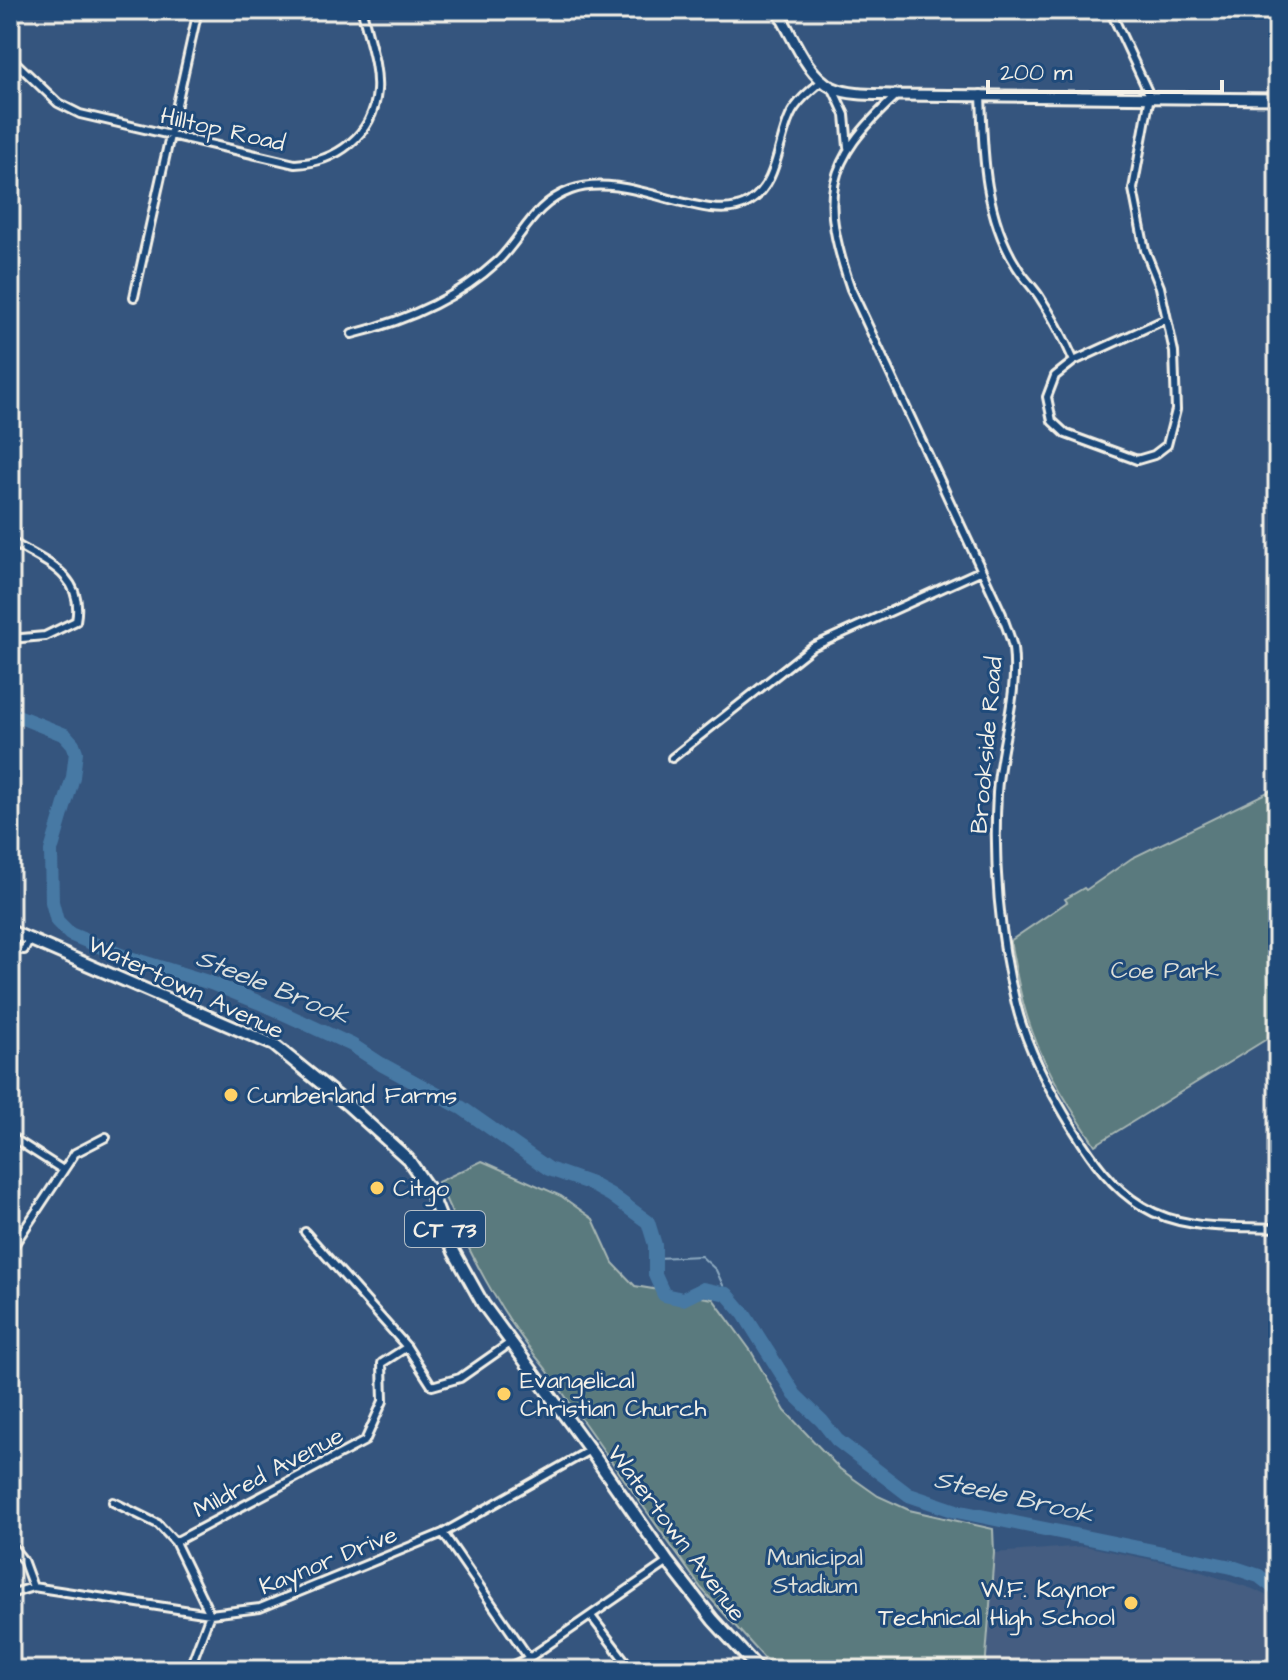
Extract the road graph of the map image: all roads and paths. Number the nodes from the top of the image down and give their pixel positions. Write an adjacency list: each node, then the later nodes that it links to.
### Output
1 (198, 10): 12 (street)
2 (362, 10): 12 (street, Hilltop Road)
3 (777, 10): 6 (street)
4 (1110, 10): 10 (street)
5 (10, 57): 12 (street, Hilltop Road)
6 (823, 80): 7 (street); 16 (street)
7 (833, 87): 9 (street); 13 (street, Brookside Road)
8 (981, 94): 9 (street); 10 (street); 17 (street)
9 (897, 95): 13 (street, Brookside Road)
10 (1150, 96): 11 (street); 15 (street)
11 (1278, 99)
12 (170, 135): 14 (street)
13 (848, 147): 19 (street, Brookside Road)
14 (134, 297)
15 (1166, 319): 17 (street); 17 (street)
16 (352, 334)
17 (1074, 361)
18 (10, 541): 20 (street)
19 (980, 571): 21 (street); 28 (street, Brookside Road)
20 (10, 639)
21 (672, 758)
22 (10, 931): 23 (main road, Watertown Avenue / CT 73)
23 (30, 938): 24 (street); 31 (main road, Watertown Avenue / CT 73)
24 (10, 949)
25 (10, 1136): 27 (street)
26 (106, 1137): 27 (street)
27 (63, 1170): 30 (street)
28 (1278, 1228)
29 (305, 1232): 32 (street)
30 (10, 1251)
31 (510, 1343): 32 (street); 33 (main road, Watertown Avenue / CT 73)
32 (407, 1347): 36 (street, Mildred Avenue)
33 (590, 1450): 35 (street, Kaynor Drive); 38 (main road, Watertown Avenue / CT 73)
34 (113, 1502): 36 (street)
35 (443, 1533): 41 (street, Kaynor Drive); 43 (street)
36 (175, 1542): 41 (street)
37 (10, 1544): 39 (street)
38 (668, 1562): 42 (street); 47 (main road, Watertown Avenue / CT 73)
39 (33, 1587): 40 (street, Kaynor Drive); 41 (street, Kaynor Drive)
40 (10, 1594)
41 (210, 1614): 44 (street)
42 (591, 1616): 43 (street); 46 (street)
43 (529, 1658): 45 (street)
44 (189, 1670)
45 (504, 1670)
46 (632, 1670)
47 (759, 1670)

